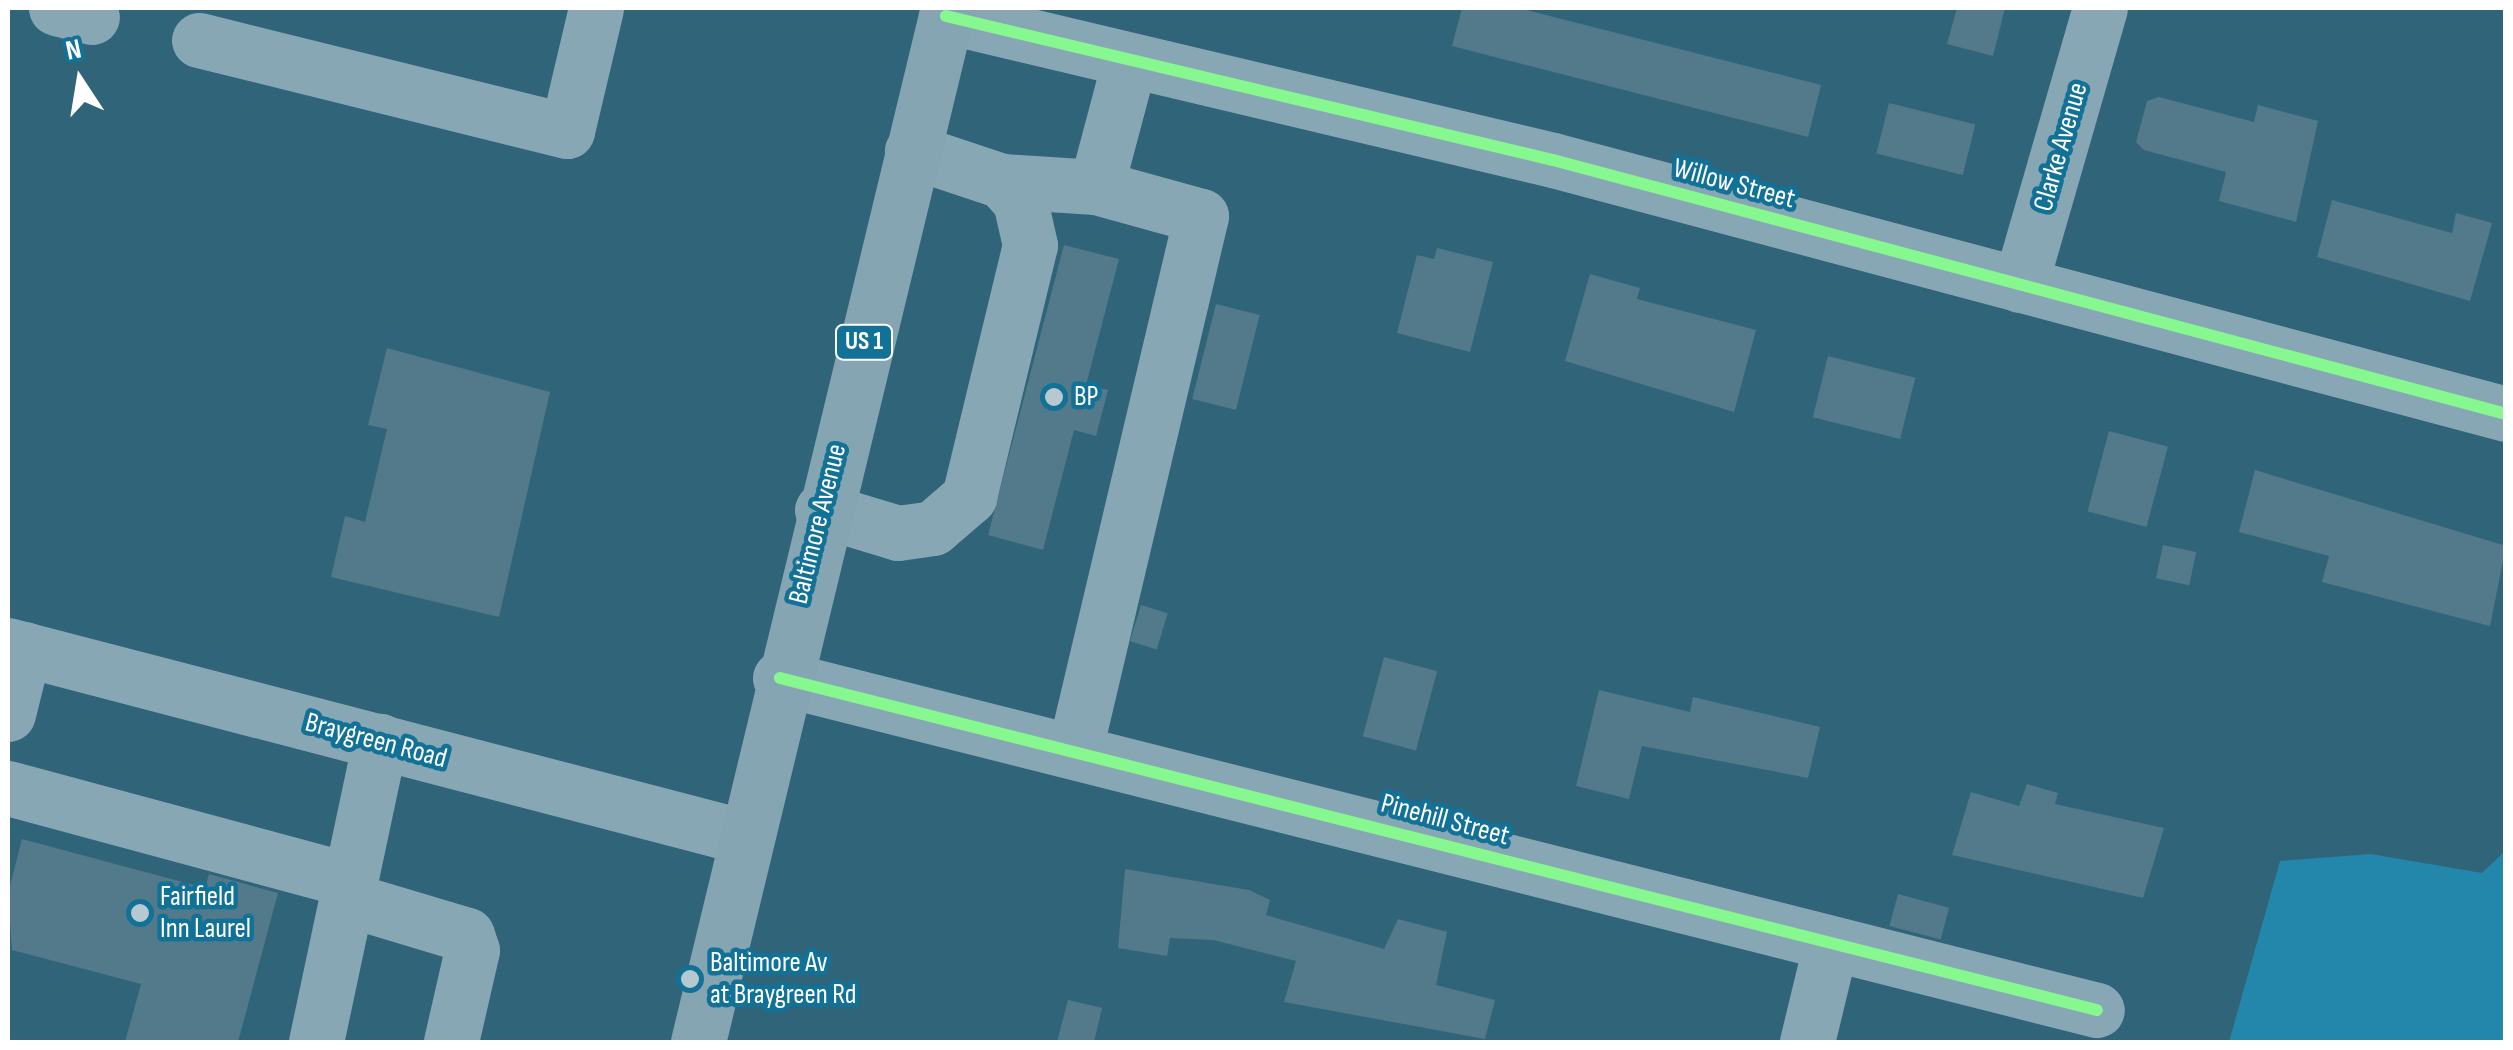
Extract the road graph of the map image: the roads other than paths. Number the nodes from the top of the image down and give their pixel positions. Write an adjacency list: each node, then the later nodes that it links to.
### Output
1 (596, 8): 4 (street)
2 (2100, 8): 9 (street, Clarke Avenue)
3 (947, 12): 5 (street, Willow Street); 6 (main road, Baltimore Avenue / US 1)
4 (199, 40)
5 (1128, 67): 8 (street); 9 (street, Willow Street)
6 (912, 150): 7 (street); 11 (main road, Baltimore Avenue / US 1)
7 (1002, 181): 8 (street); 11 (street)
8 (1096, 187): 16 (street)
9 (2020, 285): 10 (street, Willow Street)
10 (2506, 414)
11 (822, 510): 13 (main road, Baltimore Avenue / US 1)
12 (16, 647): 14 (street); 15 (street, Braygreen Road)
13 (780, 678): 16 (street, Pinehill Street); 18 (main road, Baltimore Avenue / US 1)
14 (8, 714)
15 (380, 742): 18 (street, Braygreen Road); 19 (street)
16 (1074, 748): 20 (street, Pinehill Street)
17 (8, 788): 19 (street)
18 (745, 837): 24 (main road, Baltimore Avenue / US 1)
19 (348, 889): 22 (street); 23 (street)
20 (1830, 946): 21 (street, Pinehill Street); 25 (street)
21 (2097, 1010)
22 (316, 1042)
23 (451, 1042)
24 (698, 1042)
25 (1807, 1042)

